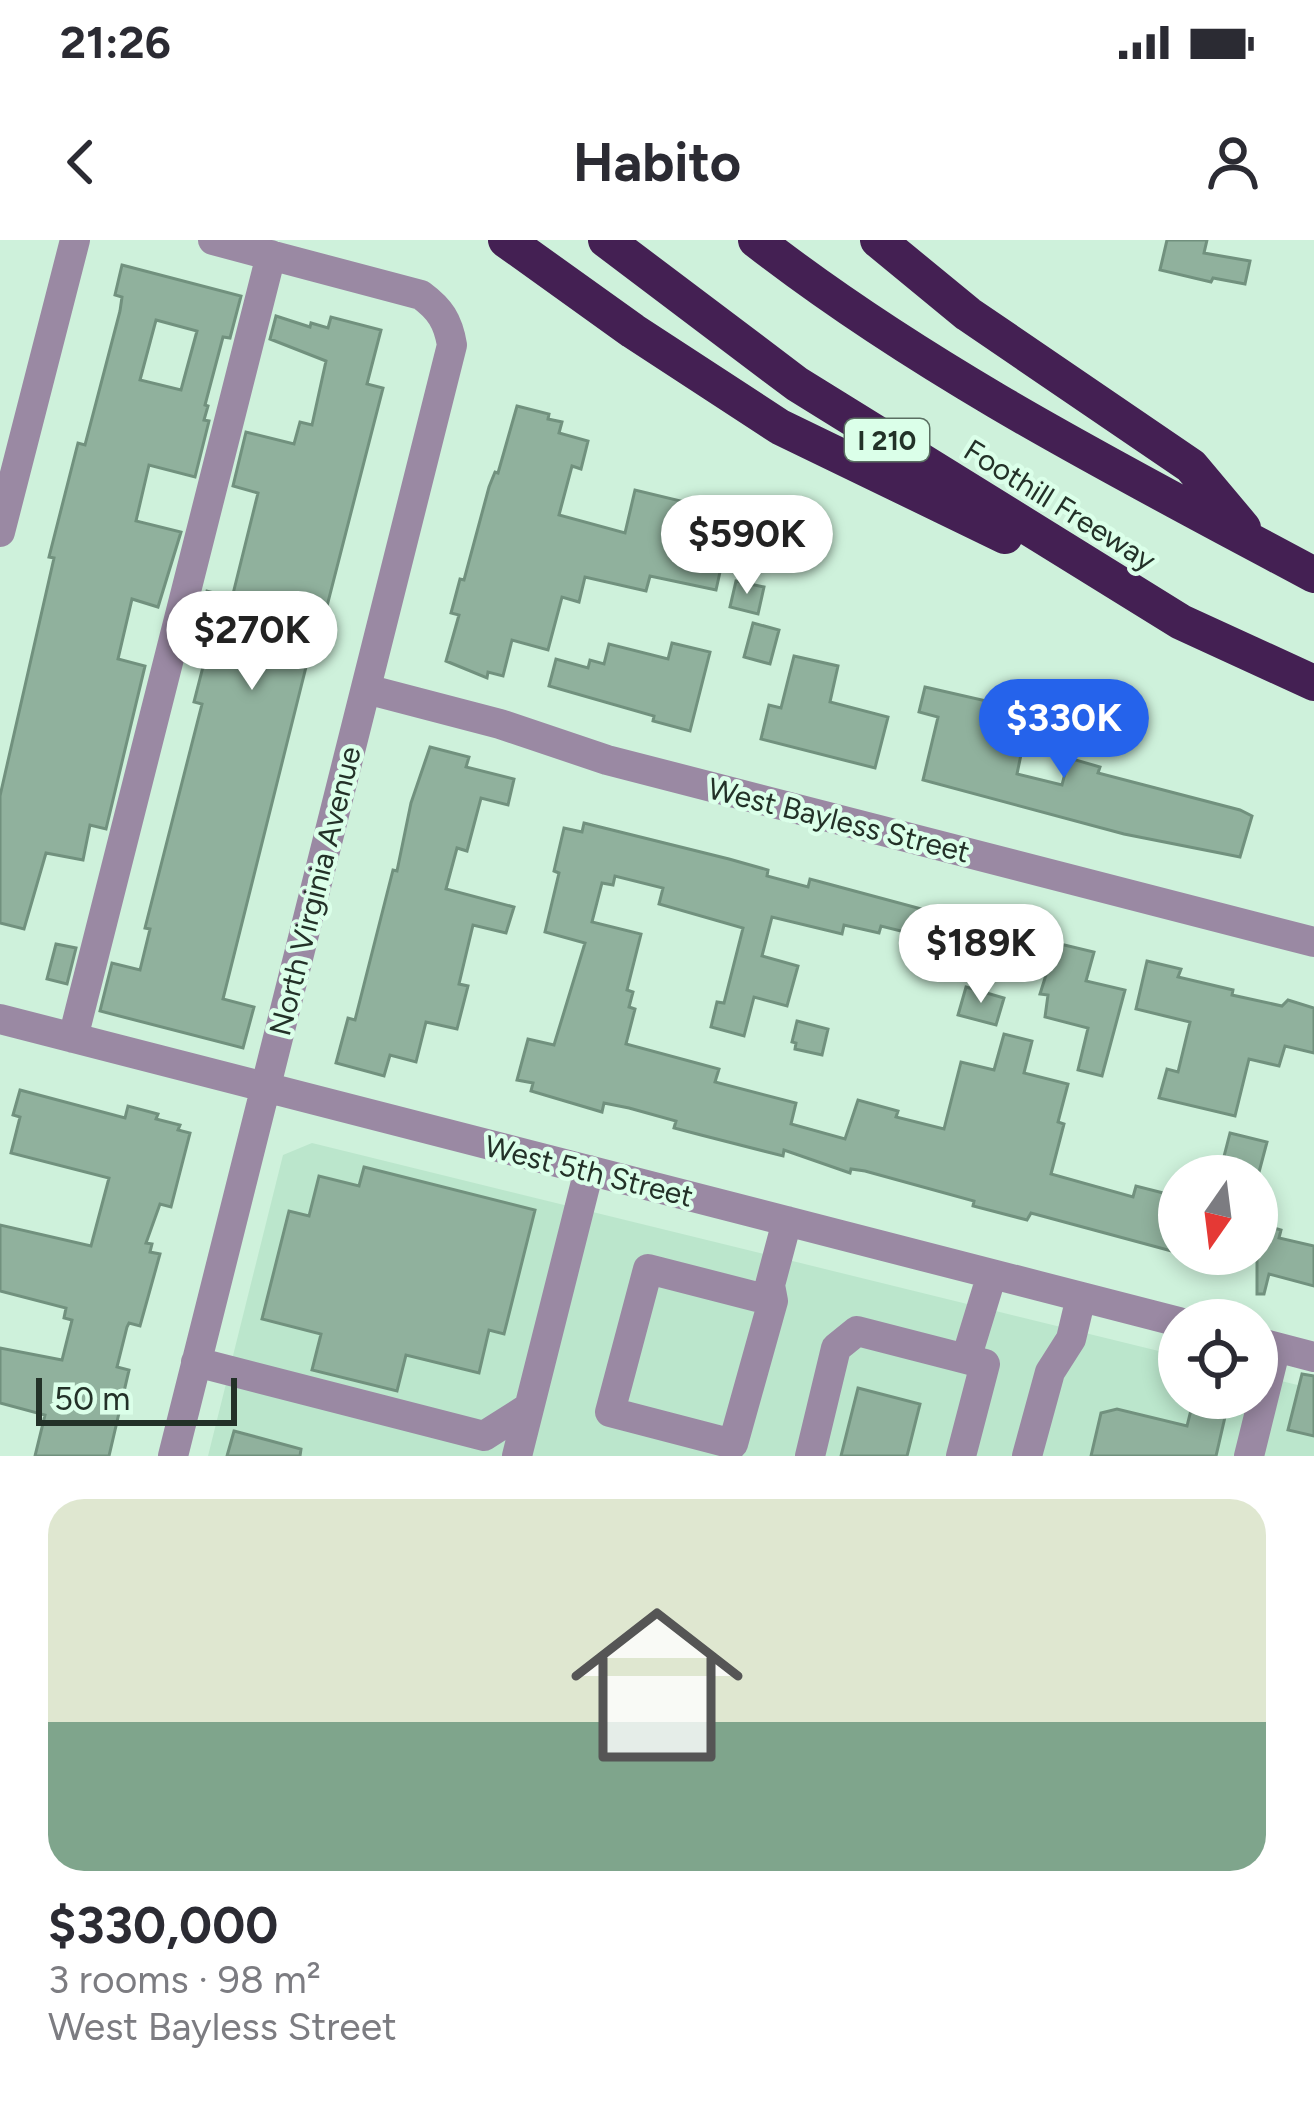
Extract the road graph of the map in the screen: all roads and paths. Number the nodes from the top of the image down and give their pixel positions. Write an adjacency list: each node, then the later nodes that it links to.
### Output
1 (75, 240): 8 (street)
2 (213, 240): 7 (street)
3 (506, 240): 11 (highway)
4 (606, 240): 11 (highway, Foothill Freeway / I 210)
5 (756, 240): 9 (highway, Foothill Freeway)
6 (878, 240): 9 (highway)
7 (271, 255): 13 (street, North Virginia Avenue); 16 (street)
8 (0, 532)
9 (1257, 544): 10 (highway, Foothill Freeway)
10 (1314, 575)
11 (1181, 622): 12 (highway, Foothill Freeway / I 210)
12 (1314, 683)
13 (366, 689): 14 (street, West Bayless Street); 17 (street, North Virginia Avenue)
14 (1314, 942)
15 (0, 1018): 16 (street, West 5th Street)
16 (73, 1038): 17 (street, West 5th Street)
17 (265, 1088): 18 (street, West 5th Street); 27 (street, North Virginia Avenue)
18 (589, 1170): 19 (street, West 5th Street); 28 (street)
19 (787, 1221): 20 (street, West 5th Street); 22 (street)
20 (992, 1274): 21 (street, West 5th Street); 26 (street)
21 (1081, 1297): 23 (street, West 5th Street); 35 (street)
22 (772, 1301): 30 (street); 30 (street)
23 (1158, 1317)
24 (1278, 1347): 25 (street)
25 (1314, 1357)
26 (966, 1359): 33 (street); 34 (street)
27 (196, 1362): 28 (street); 31 (street, North Virginia Avenue)
28 (528, 1408): 32 (street)
29 (1255, 1419): 36 (street)
30 (738, 1450)
31 (172, 1456)
32 (517, 1456)
33 (809, 1456)
34 (961, 1456)
35 (1028, 1456)
36 (1249, 1456)

